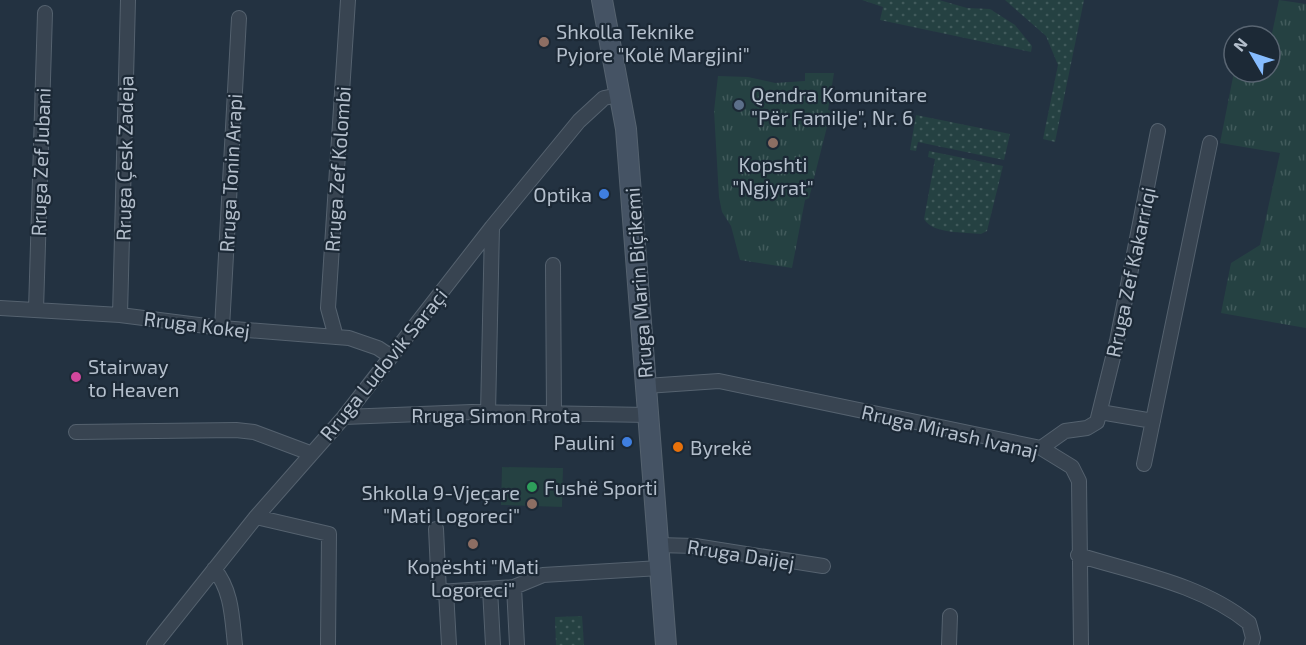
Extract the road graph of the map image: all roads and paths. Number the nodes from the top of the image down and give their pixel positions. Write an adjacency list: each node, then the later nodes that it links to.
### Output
1 (128, 0): 13 (street, Rruga Çesk Zadeja)
2 (348, 0): 15 (street, Rruga Zef Kolombi)
3 (602, 0): 6 (main road, Rruga Marin Biçikemi)
4 (45, 13): 12 (street, Rruga Zef Jubani)
5 (239, 18): 14 (street, Rruga Tonin Arapi)
6 (619, 95): 9 (street, Rruga Ludovik Saraçi); 17 (main road, Rruga Marin Biçikemi)
7 (1158, 131): 18 (street, Rruga Zef Kakarriqi)
8 (1210, 143): 23 (street)
9 (492, 227): 16 (street, Rruga Ludovik Saraçi); 19 (street)
10 (554, 265): 20 (street)
11 (0, 308): 12 (street, Rruga Kokej)
12 (36, 310): 13 (street, Rruga Kokej)
13 (120, 315): 14 (street, Rruga Kokej)
14 (222, 328): 15 (street, Rruga Kokej)
15 (336, 337): 16 (street, Rruga Kokej)
16 (390, 356): 22 (street, Rruga Ludovik Saraçi)
17 (646, 386): 21 (main road, Rruga Marin Biçikemi); 25 (street, Rruga Mirash Ivanaj)
18 (1100, 412): 23 (street); 25 (street)
19 (488, 414): 20 (street, Rruga Simon Rrota); 22 (street, Rruga Simon Rrota)
20 (554, 414): 21 (street, Rruga Simon Rrota)
21 (648, 415): 30 (main road, Rruga Marin Biçikemi)
22 (344, 417): 26 (street, Rruga Ludovik Saraçi)
23 (1153, 421): 27 (street)
24 (76, 432): 26 (street)
25 (1041, 448): 31 (street, Rruga Mirash Ivanaj)
26 (310, 453): 28 (street, Rruga Ludovik Saraçi)
27 (1144, 464)
28 (256, 517): 34 (street, Rruga Ludovik Saraçi); 41 (street)
29 (436, 529): 37 (street)
30 (658, 544): 32 (street, Rruga Daijej); 33 (main road, Rruga Marin Biçikemi)
31 (1078, 555): 47 (street, Rruga Mirash Ivanaj); 48 (street)
32 (823, 566)
33 (660, 568): 35 (street); 45 (main road, Rruga Marin Biçikemi)
34 (214, 569): 39 (street, Rruga Ludovik Saraçi); 40 (street)
35 (514, 587): 36 (street); 44 (street)
36 (490, 589): 37 (street); 43 (street)
37 (446, 591): 42 (street)
38 (950, 616): 46 (street)
39 (154, 645)
40 (235, 645)
41 (328, 645)
42 (449, 645)
43 (494, 645)
44 (518, 645)
45 (666, 645)
46 (949, 645)
47 (1081, 645)
48 (1251, 645)

